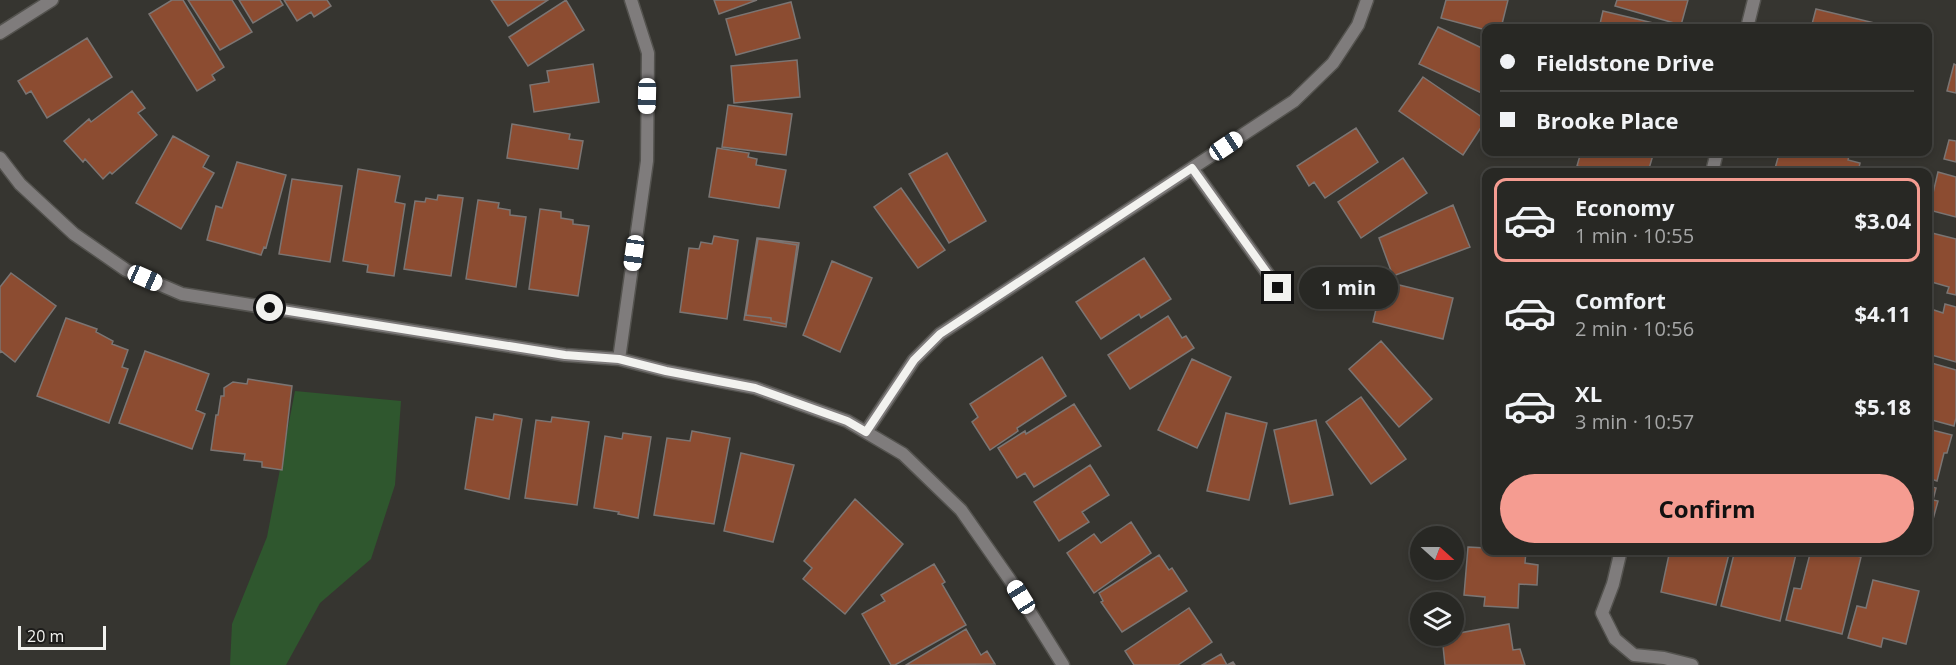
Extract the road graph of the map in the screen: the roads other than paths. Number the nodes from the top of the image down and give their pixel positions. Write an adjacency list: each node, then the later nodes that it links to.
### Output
1 (52, 0): 6 (street)
2 (631, 0): 10 (street)
3 (1367, 0): 8 (street)
4 (1754, 0): 5 (street)
5 (1748, 24)
6 (0, 33)
7 (0, 158): 10 (street)
8 (1192, 168): 9 (street); 11 (street)
9 (1278, 288)
10 (619, 359): 11 (street)
11 (866, 432): 13 (street)
12 (1620, 555): 14 (street)
13 (1063, 665)
14 (1692, 665)

